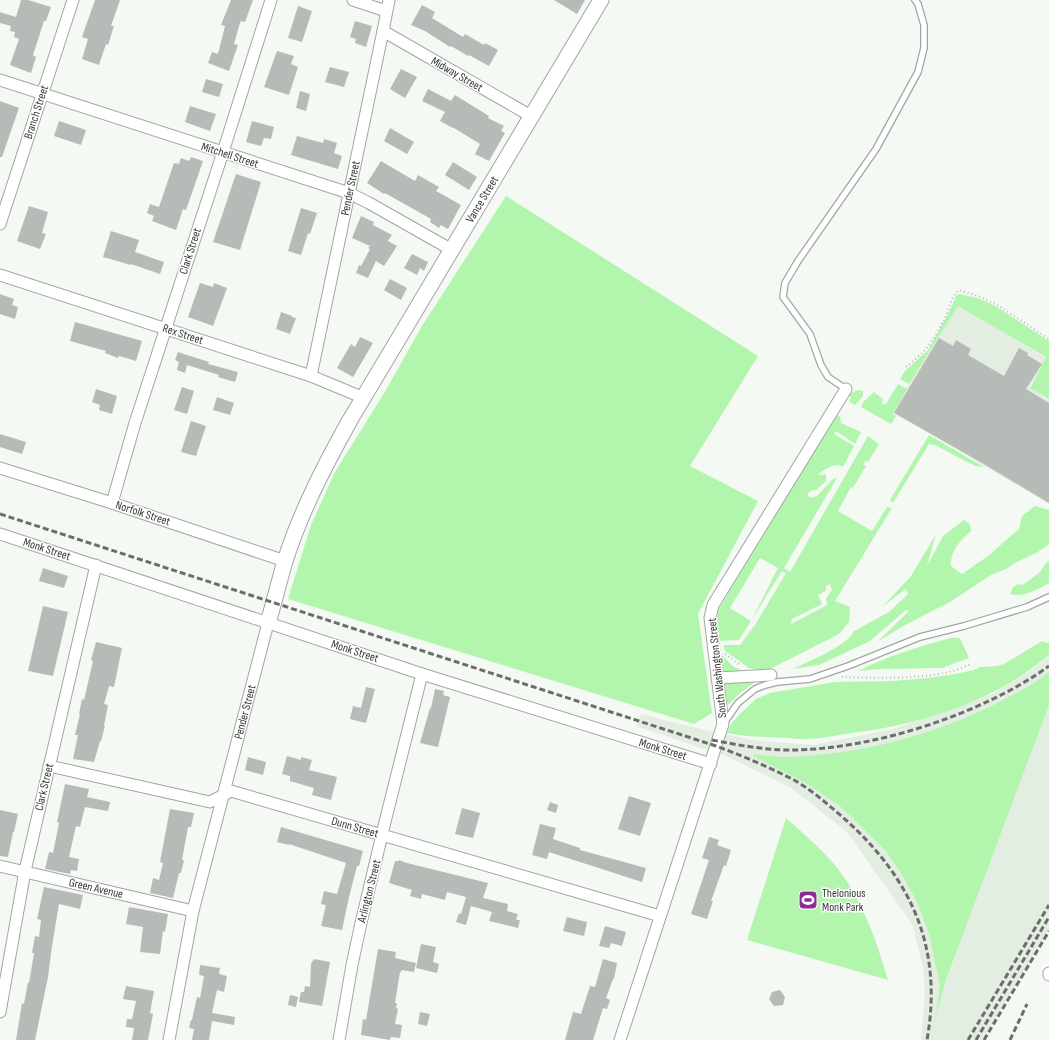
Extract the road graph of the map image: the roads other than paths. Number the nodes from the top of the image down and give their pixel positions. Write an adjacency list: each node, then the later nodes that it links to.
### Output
1 (73, 0): 9 (street, Branch Street)
2 (271, 0): 11 (street, Clark Street)
3 (353, 0): 6 (street)
4 (601, 0): 10 (street, Vance Street)
5 (915, 0): 18 (lane)
6 (388, 5): 7 (street, Pender Street)
7 (383, 31): 10 (street, Midway Street); 12 (street, Pender Street)
8 (0, 80): 9 (street, Mitchell Street)
9 (42, 94): 11 (street, Mitchell Street); 13 (street, Branch Street)
10 (531, 116): 14 (street, Vance Street)
11 (223, 152): 12 (street, Mitchell Street); 16 (street, Clark Street)
12 (349, 194): 14 (street, Mitchell Street); 17 (street, Pender Street)
13 (0, 224)
14 (452, 250): 19 (street, Vance Street)
15 (0, 275): 16 (street, Rex Street)
16 (165, 328): 17 (street, Rex Street); 21 (street, Clark Street)
17 (311, 376): 19 (street, Rex Street)
18 (846, 389): 29 (street, South Washington Street)
19 (364, 398): 23 (street, Pender Street)
20 (0, 468): 21 (street, Norfolk Street)
21 (112, 503): 23 (street, Norfolk Street)
22 (0, 534): 24 (street, Monk Street)
23 (285, 561): 26 (street, Pender Street)
24 (96, 565): 26 (street, Monk Street); 32 (street, Clark Street)
25 (1049, 597): 30 (lane)
26 (268, 623): 27 (street, Monk Street); 33 (street, Pender Street)
27 (422, 674): 31 (street, Monk Street); 34 (street, Arlington Street)
28 (771, 674): 29 (street)
29 (717, 678): 30 (street, South Washington Street)
30 (723, 724): 31 (street, South Washington Street)
31 (711, 764): 38 (street, South Washington Street)
32 (49, 766): 33 (street, Dunn Street); 36 (street, Clark Street)
33 (222, 796): 34 (street, Dunn Street); 37 (street, Pender Street)
34 (382, 836): 38 (street, Dunn Street); 41 (street, Arlington Street)
35 (0, 866): 36 (street, Green Avenue)
36 (25, 871): 37 (street, Green Avenue); 39 (street, Clark Street)
37 (193, 911): 40 (street, Pender Street)
38 (660, 916): 42 (street, South Washington Street)
39 (0, 1012)
40 (169, 1040)
41 (339, 1040)
42 (620, 1040)

